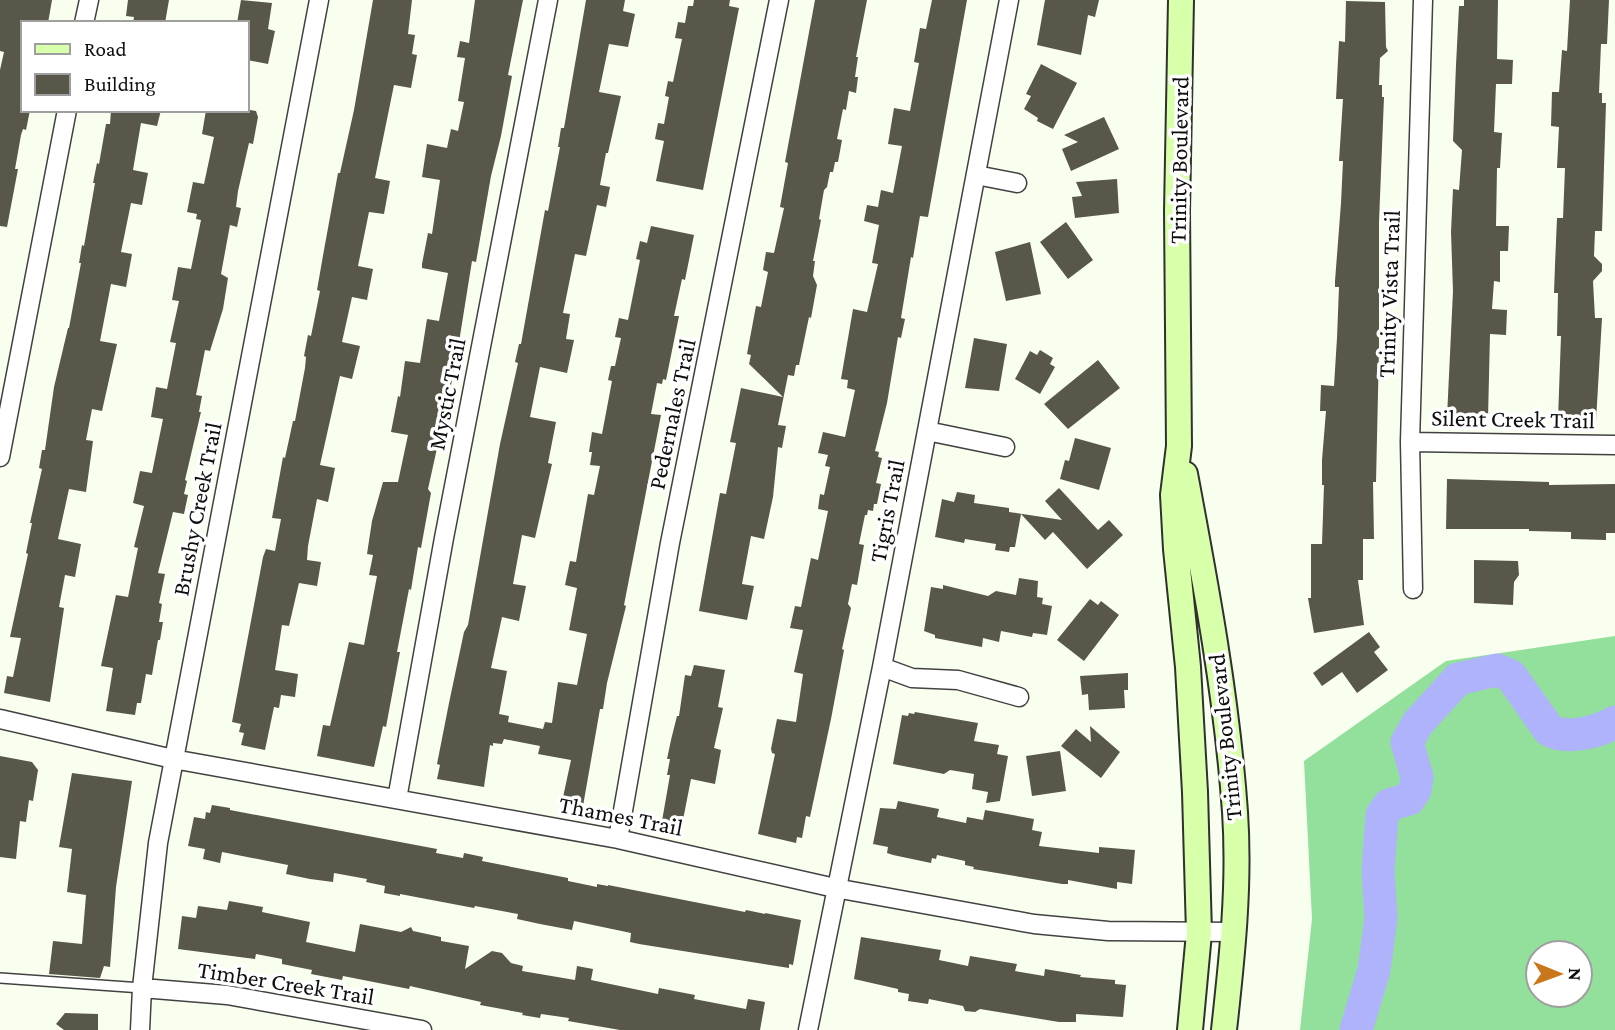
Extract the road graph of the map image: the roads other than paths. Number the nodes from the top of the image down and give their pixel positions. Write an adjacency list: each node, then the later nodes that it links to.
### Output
1 (89, 0): 8 (street)
2 (319, 0): 23 (street, Brushy Creek Trail)
3 (548, 0): 24 (street, Mystic Trail)
4 (779, 0): 25 (street, Pedernales Trail)
5 (1009, 0): 10 (street, Tigris Trail)
6 (1181, 0): 16 (main road, Trinity Boulevard)
7 (1423, 0): 14 (street, Trinity Vista Trail)
8 (84, 21)
9 (67, 112): 12 (street)
10 (976, 175): 11 (street); 13 (street, Tigris Trail)
11 (1017, 183)
12 (7, 388): 18 (street)
13 (927, 431): 17 (street); 20 (street, Tigris Trail)
14 (1410, 442): 15 (street, Silent Creek Trail); 19 (street, Trinity Vista Trail)
15 (1615, 445)
16 (1179, 446): 27 (main road, Trinity Boulevard); 28 (main road, Trinity Boulevard)
17 (1005, 447)
18 (0, 457)
19 (1413, 589)
20 (883, 667): 21 (street); 26 (street, Tigris Trail)
21 (1019, 697)
22 (0, 719): 23 (street, Thames Trail)
23 (173, 759): 24 (street, Thames Trail); 30 (street, Brushy Creek Trail)
24 (397, 799): 25 (street, Thames Trail)
25 (618, 839): 26 (street, Thames Trail)
26 (835, 888): 28 (street, Thames Trail); 34 (street, Tigris Trail)
27 (1235, 932): 28 (street, Thames Trail); 36 (main road, Trinity Boulevard)
28 (1199, 933): 35 (main road, Trinity Boulevard)
29 (0, 978): 30 (lane)
30 (142, 988): 31 (street, Timber Creek Trail); 32 (street, Brushy Creek Trail)
31 (380, 1026): 33 (street, Timber Creek Trail)
32 (141, 1030)
33 (422, 1030)
34 (808, 1030)
35 (1190, 1030)
36 (1224, 1030)

